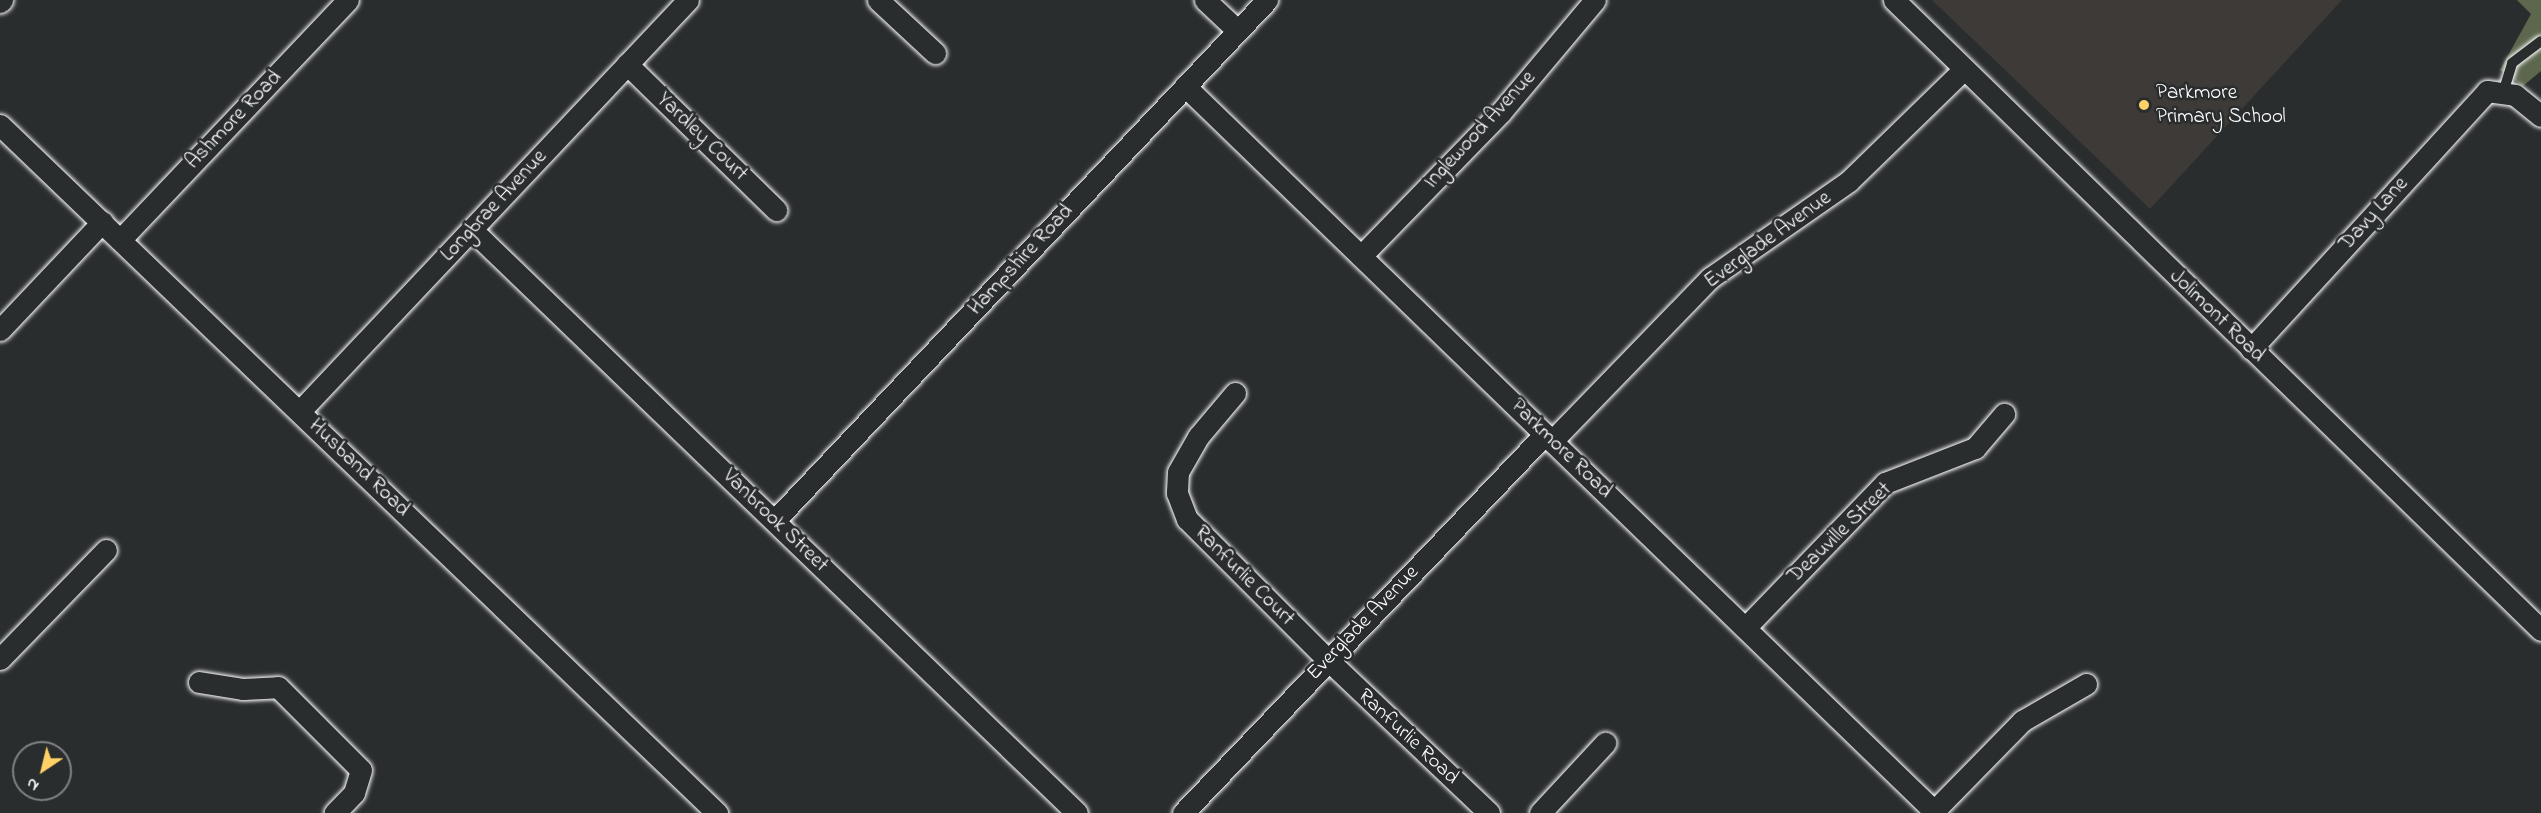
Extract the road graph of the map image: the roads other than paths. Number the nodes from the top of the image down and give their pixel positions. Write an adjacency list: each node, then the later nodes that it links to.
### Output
1 (348, 0): 20 (street, Ashmore Road)
2 (688, 0): 11 (street, Longbrae Avenue)
3 (878, 0): 10 (street)
4 (1205, 0): 8 (street)
5 (1267, 0): 8 (street, Hampshire Road)
6 (1595, 0): 21 (street, Inglewood Avenue)
7 (1894, 0): 12 (street, Jolimont Road)
8 (1238, 31): 13 (street, Hampshire Road)
9 (2541, 41): 14 (lane)
10 (934, 53)
11 (627, 64): 17 (street, Yardley Court); 19 (street, Longbrae Avenue)
12 (1963, 70): 23 (street, Jolimont Road); 27 (street, Everglade Avenue)
13 (1185, 86): 21 (street, Parkmore Road); 28 (street, Hampshire Road)
14 (2503, 93): 15 (street); 23 (street, Davy Lane)
15 (2541, 116)
16 (0, 125): 18 (street, Husband Road)
17 (776, 210)
18 (102, 222): 20 (street, Husband Road); 22 (street)
19 (472, 230): 25 (street, Longbrae Avenue); 28 (street, Vanbrook Street)
20 (120, 240): 25 (street, Husband Road)
21 (1361, 256): 27 (street, Parkmore Road)
22 (0, 330)
23 (2251, 349): 31 (street, Jolimont Road)
24 (1235, 393): 33 (street, Ranfurlie Court)
25 (300, 411): 39 (street, Husband Road)
26 (2004, 414): 30 (street, Deauville Street)
27 (1549, 438): 30 (street, Parkmore Road); 33 (street, Everglade Avenue)
28 (775, 520): 40 (street, Vanbrook Street)
29 (106, 550): 32 (street)
30 (1745, 628): 37 (street, Parkmore Road)
31 (2541, 630)
32 (0, 659)
33 (1328, 660): 41 (street, Everglade Avenue); 42 (street, Ranfurlie Road)
34 (199, 682): 38 (street)
35 (2086, 684): 37 (street)
36 (1605, 743): 43 (street)
37 (1935, 812)
38 (335, 813)
39 (717, 813)
40 (1077, 813)
41 (1183, 813)
42 (1489, 813)
43 (1540, 813)

